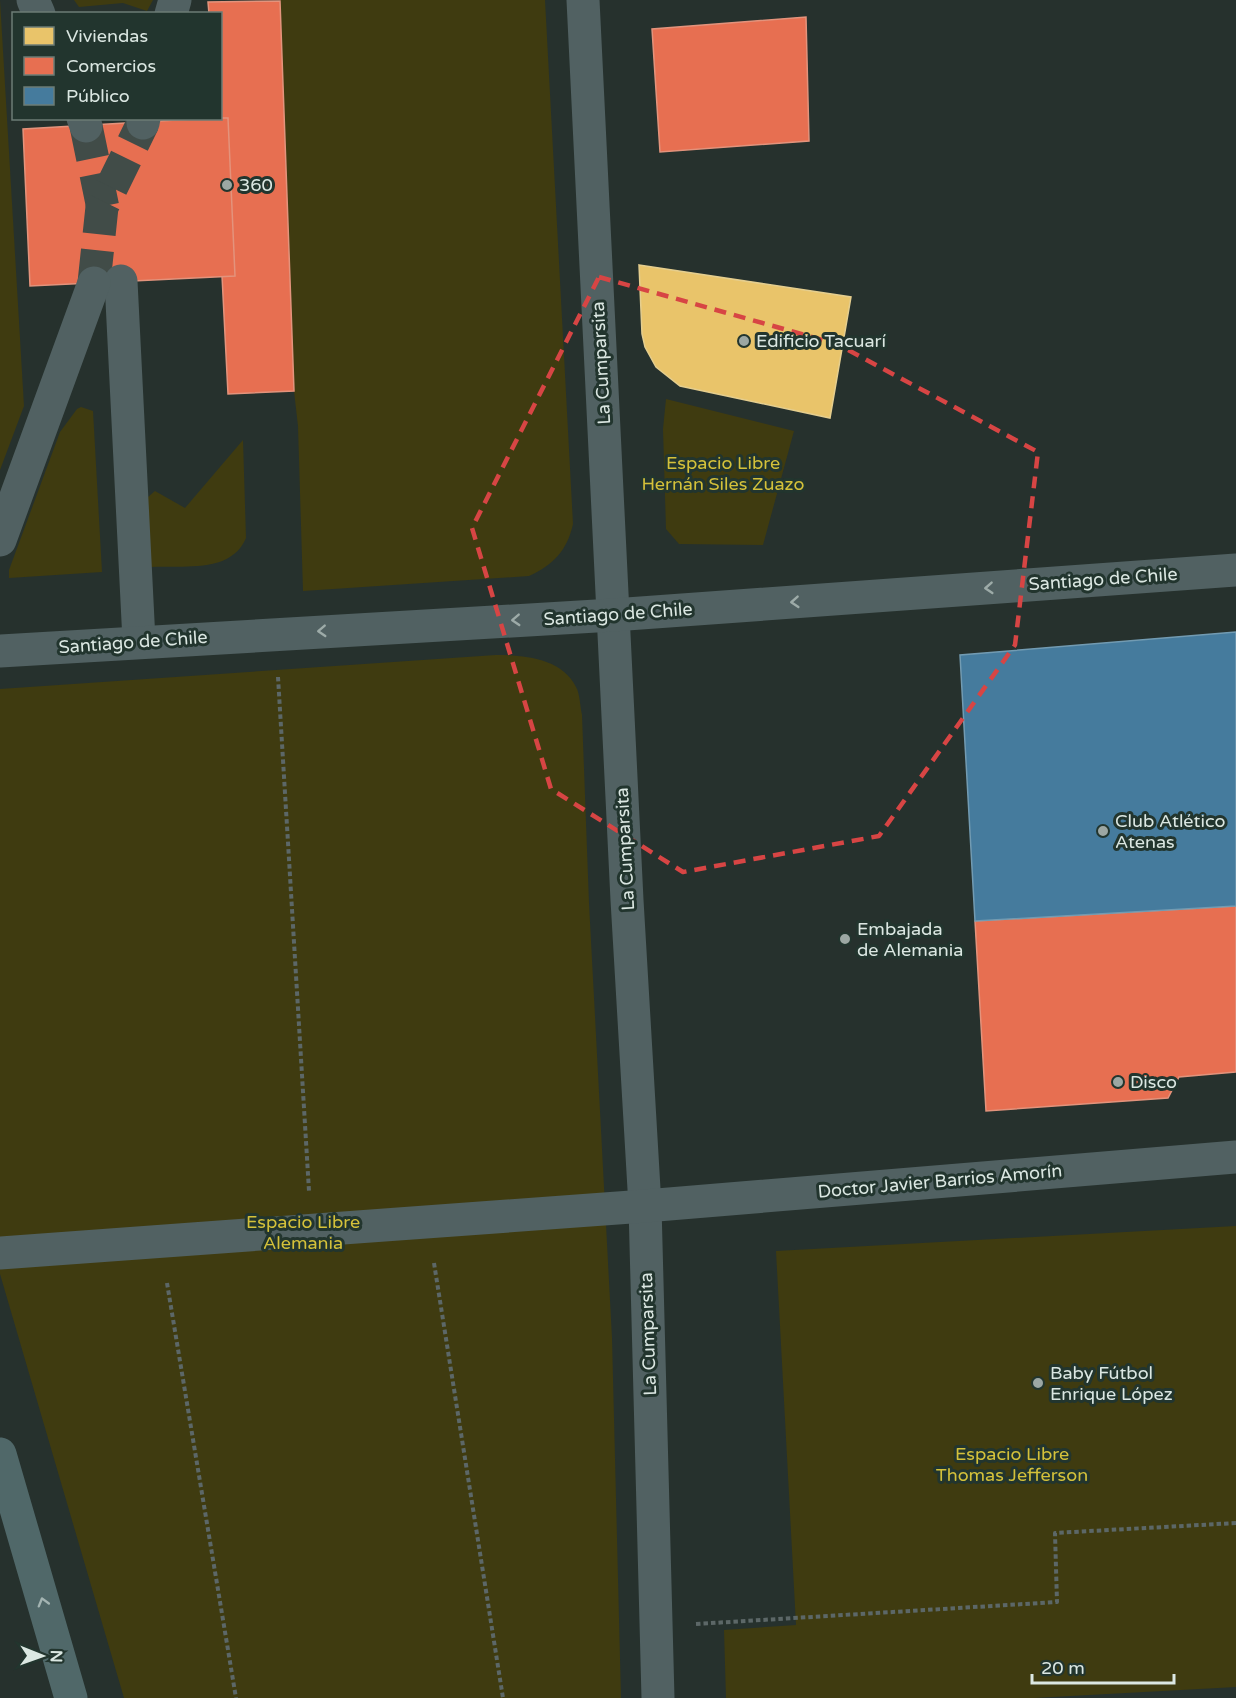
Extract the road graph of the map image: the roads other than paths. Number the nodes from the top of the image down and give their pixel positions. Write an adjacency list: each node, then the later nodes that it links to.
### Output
1 (583, 0): 4 (street, La Cumparsita)
2 (0, 540): 5 (street)
3 (1236, 570): 4 (street, Santiago de Chile, one-way to 4)
4 (613, 615): 5 (street, Santiago de Chile, one-way to 5); 8 (street, La Cumparsita)
5 (139, 641): 6 (street, Santiago de Chile)
6 (0, 651)
7 (1236, 1157): 8 (street, Doctor Javier Barrios Amorín)
8 (645, 1206): 9 (street, Doctor Javier Barrios Amorín); 12 (street, La Cumparsita)
9 (0, 1253)
10 (0, 1454): 11 (main road, one-way to 10)
11 (71, 1698)
12 (658, 1698)

